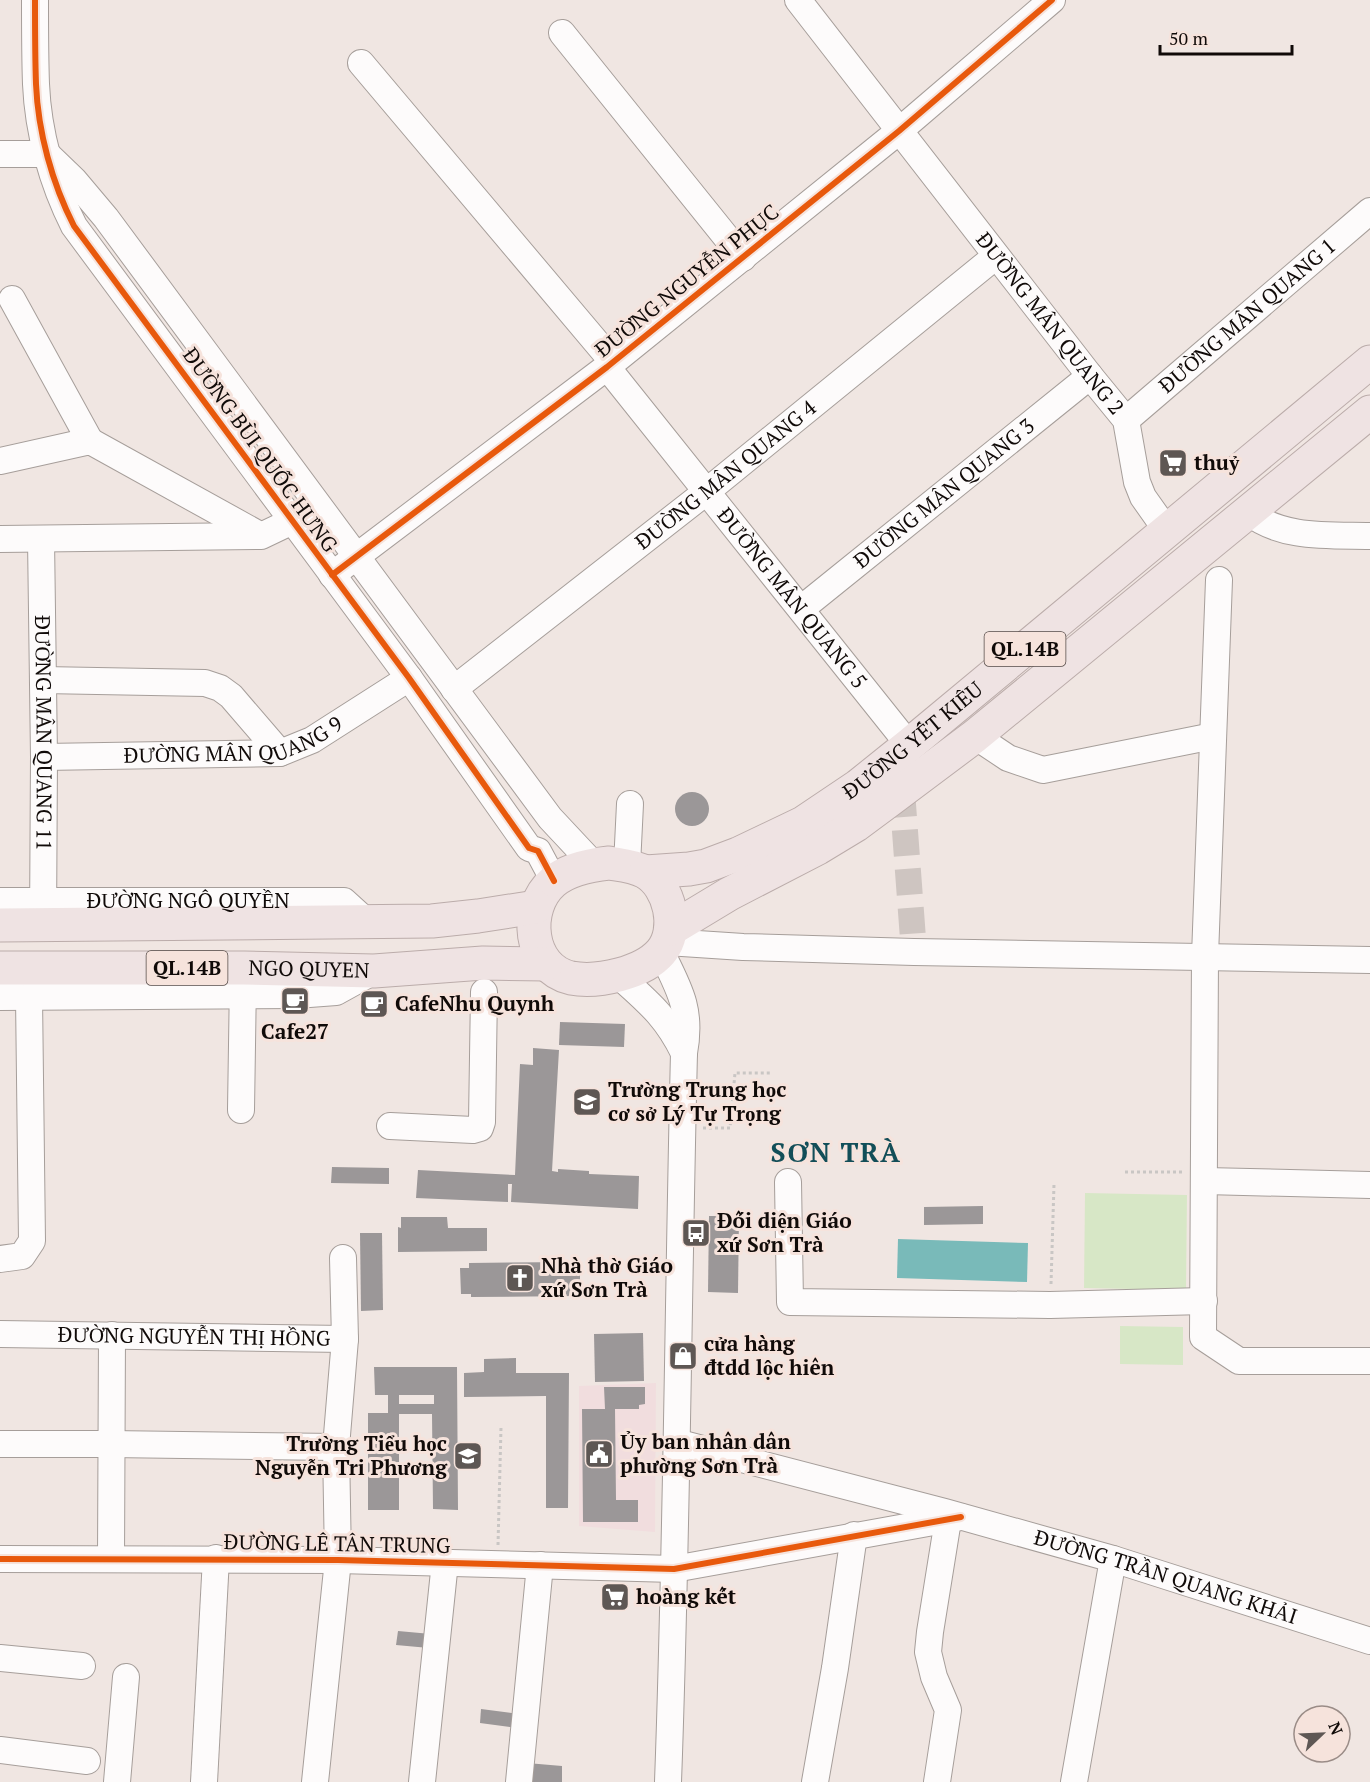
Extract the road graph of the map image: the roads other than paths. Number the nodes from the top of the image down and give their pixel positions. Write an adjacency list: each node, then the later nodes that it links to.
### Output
1 (35, 0): 8 (street, ĐƯỜNG BÙI QUỐC HƯNG)
2 (798, 0): 6 (street, ĐƯỜNG MÂN QUANG 2)
3 (1045, 2): 6 (street, ĐƯỜNG NGUYỄN PHỤC)
4 (562, 33): 11 (street)
5 (361, 63): 14 (street, ĐƯỜNG MÂN QUANG 5)
6 (899, 131): 10 (street, ĐƯỜNG MÂN QUANG 2); 11 (street, ĐƯỜNG NGUYỄN PHỤC)
7 (0, 154): 8 (street)
8 (47, 154): 21 (street, ĐƯỜNG BÙI QUỐC HƯNG); 23 (street, ĐƯỜNG BÙI QUỐC HƯNG)
9 (1370, 211): 17 (street, ĐƯỜNG MÂN QUANG 1)
10 (996, 256): 15 (street, ĐƯỜNG MÂN QUANG 2); 20 (street, ĐƯỜNG MÂN QUANG 4)
11 (743, 258): 14 (street, ĐƯỜNG NGUYỄN PHỤC)
12 (12, 299): 18 (street)
13 (1370, 362): 24 (highway, ĐƯỜNG YẾT KIÊU / QL.14B)
14 (610, 365): 20 (street, ĐƯỜNG MÂN QUANG 5); 29 (street, ĐƯỜNG NGUYỄN PHỤC)
15 (1090, 376): 17 (street, ĐƯỜNG MÂN QUANG 2); 32 (street, ĐƯỜNG MÂN QUANG 3)
16 (1370, 411): 22 (highway, ĐƯỜNG YẾT KIÊU / QL.14B)
17 (1126, 420): 24 (street, ĐƯỜNG MÂN QUANG 2)
18 (90, 441): 19 (street); 25 (street)
19 (0, 461)
20 (706, 492): 32 (street, ĐƯỜNG MÂN QUANG 5); 35 (street, ĐƯỜNG MÂN QUANG 4)
21 (320, 507): 23 (street); 29 (street, ĐƯỜNG BÙI QUỐC HƯNG)
22 (1248, 512): 26 (street); 36 (highway, ĐƯỜNG YẾT KIÊU / QL.14B)
23 (293, 522): 25 (street); 30 (street, ĐƯỜNG BÙI QUỐC HƯNG)
24 (1167, 531): 38 (highway, ĐƯỜNG YẾT KIÊU / QL.14B)
25 (261, 536): 27 (street)
26 (1370, 536)
27 (41, 538): 28 (street); 34 (street, ĐƯỜNG MÂN QUANG 11)
28 (0, 539)
29 (356, 557): 30 (street, ĐƯỜNG NGUYỄN PHỤC); 35 (street, ĐƯỜNG BÙI QUỐC HƯNG)
30 (332, 575): 33 (street, ĐƯỜNG BÙI QUỐC HƯNG)
31 (1219, 580): 37 (street)
32 (801, 609): 38 (street, ĐƯỜNG MÂN QUANG 5)
33 (409, 678): 39 (street, ĐƯỜNG MÂN QUANG 9); 44 (street, ĐƯỜNG BÙI QUỐC HƯNG)
34 (43, 680): 39 (street); 40 (street, ĐƯỜNG MÂN QUANG 11)
35 (454, 689): 42 (street, ĐƯỜNG BÙI QUỐC HƯNG)
36 (975, 736): 37 (street); 48 (highway, ĐƯỜNG YẾT KIÊU / QL.14B)
37 (1213, 736): 49 (street)
38 (909, 745): 43 (highway, ĐƯỜNG YẾT KIÊU / QL.14B)
39 (280, 753): 40 (street, ĐƯỜNG MÂN QUANG 9)
40 (44, 757): 46 (street, ĐƯỜNG MÂN QUANG 11)
41 (630, 804): 43 (street)
42 (594, 865): 43 (highway); 44 (highway)
43 (636, 869): 48 (highway)
44 (545, 894): 46 (highway, QL.14B); 51 (highway)
45 (0, 901): 46 (street)
46 (43, 913): 47 (highway, QL.14B)
47 (0, 926)
48 (666, 941): 49 (street); 53 (highway); 58 (street)
49 (1205, 956): 50 (street); 61 (street)
50 (1370, 960)
51 (546, 964): 53 (highway); 54 (highway, NGO QUYEN / QL.14B)
52 (0, 968): 54 (highway, NGO QUYEN / QL.14B)
53 (618, 975): 58 (street)
54 (243, 982): 57 (street); 59 (street)
55 (484, 992): 60 (street)
56 (0, 997): 57 (street)
57 (29, 997): 65 (street)
58 (684, 1053): 71 (street)
59 (241, 1110)
60 (390, 1126)
61 (1205, 1177): 63 (street); 66 (street)
62 (788, 1182): 66 (street)
63 (1370, 1185)
64 (343, 1258): 69 (street)
65 (0, 1259)
66 (1204, 1301): 70 (street)
67 (0, 1334): 68 (street, ĐƯỜNG NGUYỄN THỊ HỒNG)
68 (111, 1335): 69 (street, ĐƯỜNG NGUYỄN THỊ HỒNG); 73 (street)
69 (345, 1339): 74 (street, ĐƯỜNG NGUYỄN THỊ HỒNG)
70 (1370, 1361)
71 (676, 1442): 75 (street, ĐƯỜNG TRẦN QUANG KHẢI); 84 (street)
72 (0, 1444): 73 (street)
73 (110, 1444): 74 (street); 77 (street)
74 (336, 1448): 81 (street, ĐƯỜNG NGUYỄN THỊ HỒNG)
75 (955, 1518): 76 (street, ĐƯỜNG TRẦN QUANG KHẢI); 79 (street, ĐƯỜNG TRẦN QUANG KHẢI); 98 (street)
76 (854, 1535): 84 (street, ĐƯỜNG TRẦN QUANG KHẢI); 97 (street)
77 (111, 1558): 78 (street, ĐƯỜNG LÊ TÂN TRUNG); 80 (street, ĐƯỜNG LÊ TÂN TRUNG)
78 (216, 1558): 81 (street, ĐƯỜNG LÊ TÂN TRUNG); 92 (street)
79 (1113, 1558): 85 (street, ĐƯỜNG TRẦN QUANG KHẢI); 99 (street)
80 (0, 1559)
81 (338, 1560): 82 (street, ĐƯỜNG LÊ TÂN TRUNG); 93 (street, ĐƯỜNG LÊ TÂN TRUNG)
82 (445, 1562): 83 (street, ĐƯỜNG LÊ TÂN TRUNG); 94 (street)
83 (540, 1565): 84 (street, ĐƯỜNG LÊ TÂN TRUNG); 95 (street)
84 (674, 1569): 96 (street)
85 (1370, 1641)
86 (0, 1658): 87 (street)
87 (82, 1666)
88 (126, 1677): 91 (street)
89 (0, 1750): 90 (street)
90 (87, 1761)
91 (117, 1782)
92 (204, 1782)
93 (315, 1782)
94 (422, 1782)
95 (519, 1782)
96 (668, 1782)
97 (815, 1782)
98 (937, 1782)
99 (1074, 1782)

